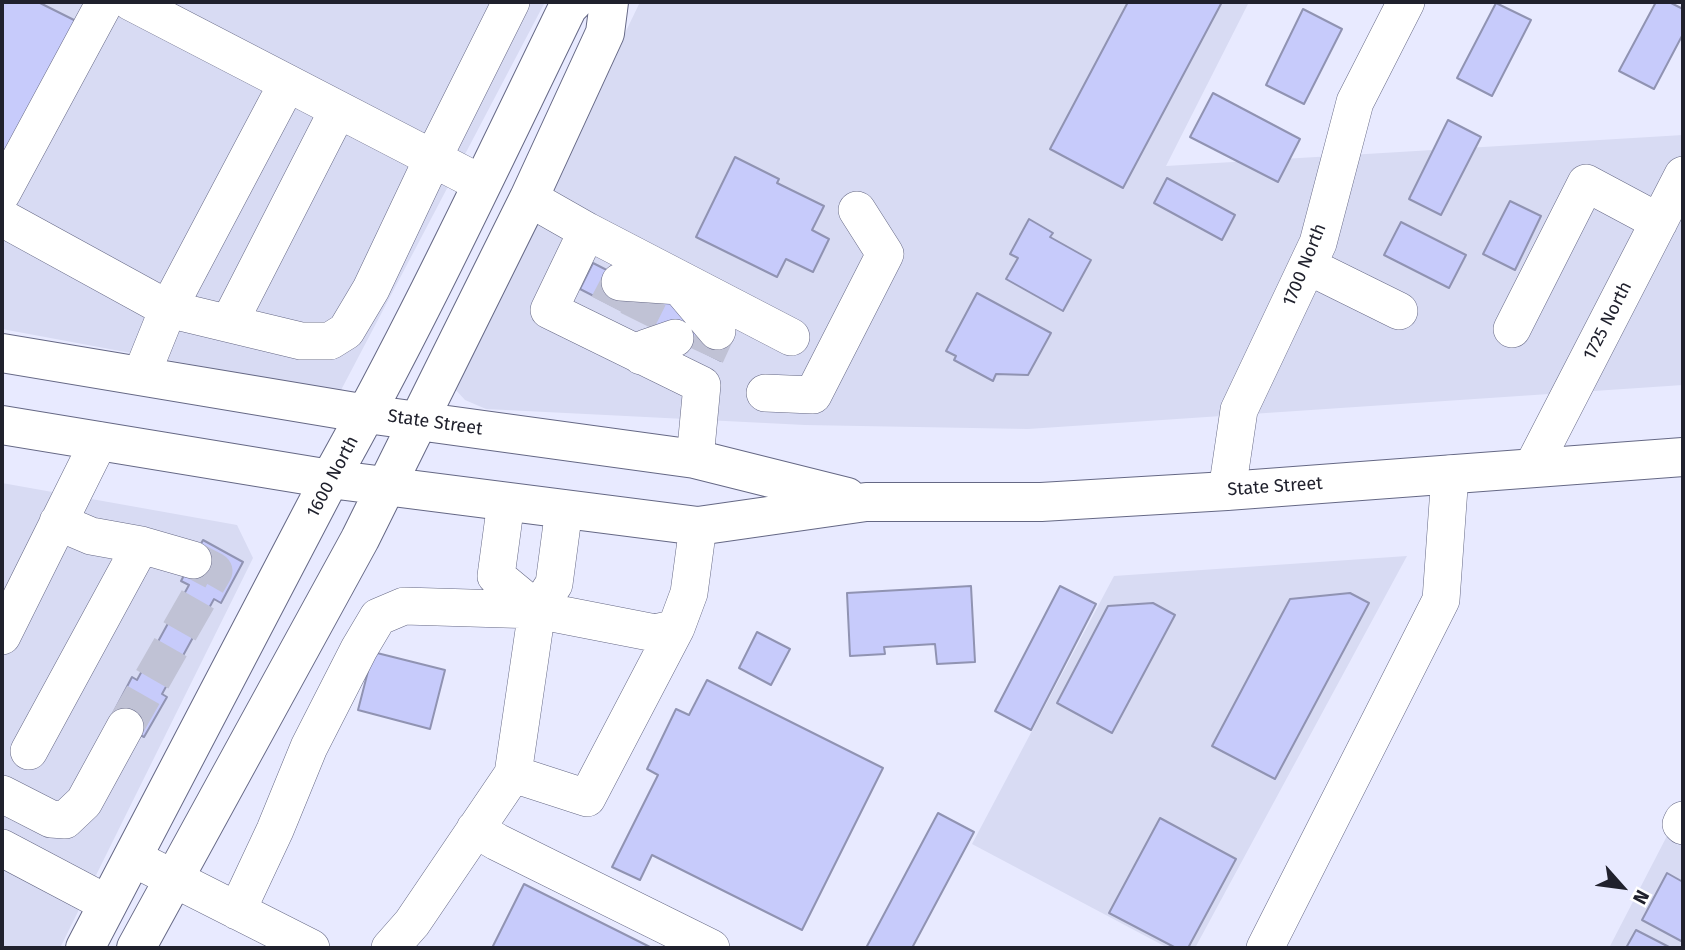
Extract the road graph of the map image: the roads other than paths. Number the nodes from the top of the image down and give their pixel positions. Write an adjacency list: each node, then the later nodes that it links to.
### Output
1 (105, 2): 12 (street)
2 (131, 2): 7 (street)
3 (511, 2): 9 (street)
4 (573, 2): 11 (main road, 1600 North)
5 (609, 2): 13 (main road)
6 (1406, 2): 18 (street, 1700 North)
7 (287, 83): 8 (street); 19 (street)
8 (338, 110): 9 (street); 21 (street)
9 (433, 158): 11 (street); 21 (street)
10 (1683, 175): 16 (street, 1725 North)
11 (482, 184): 28 (main road, 1600 North)
12 (2, 193)
13 (529, 198): 17 (street); 29 (main road)
14 (857, 210): 27 (street)
15 (2, 218): 19 (street)
16 (1659, 222): 23 (street); 34 (street, 1725 North)
17 (587, 231): 22 (street); 22 (street)
18 (1308, 266): 20 (street); 38 (street, 1700 North)
19 (168, 309): 21 (street); 26 (street)
20 (1399, 311)
21 (229, 323)
22 (661, 324): 24 (street); 33 (street)
23 (1512, 329)
24 (792, 337)
25 (2, 353): 26 (main road, State Street)
26 (141, 376): 28 (main road, State Street)
27 (765, 393)
28 (367, 414): 29 (main road, State Street); 36 (main road, 1600 North)
29 (417, 421): 33 (main road, State Street); 37 (main road)
30 (2, 425): 31 (main road, State Street)
31 (99, 441): 36 (main road, State Street); 42 (street)
32 (1683, 457): 34 (main road, State Street)
33 (695, 459): 40 (main road, State Street)
34 (1532, 468): 35 (main road, State Street)
35 (1450, 474): 38 (main road, State Street); 68 (street)
36 (330, 480): 37 (main road, State Street); 58 (main road, 1600 North)
37 (384, 487): 39 (main road, State Street); 60 (main road)
38 (1227, 491): 40 (main road, State Street)
39 (506, 502): 41 (main road, State Street); 46 (street)
40 (866, 502): 43 (main road, State Street)
41 (564, 509): 43 (main road, State Street); 46 (street)
42 (58, 522): 44 (street); 48 (street)
43 (698, 526): 47 (street)
44 (141, 545): 45 (street); 50 (street)
45 (193, 560)
46 (537, 610): 47 (street); 51 (street); 62 (street)
47 (676, 628): 51 (street)
48 (2, 636)
49 (125, 727): 54 (street)
50 (29, 751)
51 (513, 774): 56 (street)
52 (2, 794): 54 (street)
53 (1683, 820): 55 (street)
54 (57, 821): 59 (street)
55 (1683, 826)
56 (475, 829): 66 (street); 67 (street)
57 (2, 848): 59 (street)
58 (133, 858): 60 (street); 61 (main road, 1600 North)
59 (46, 871): 61 (street)
60 (174, 880): 62 (street); 64 (main road)
61 (108, 904): 63 (main road, 1600 North)
62 (237, 911): 65 (street)
63 (85, 948)
64 (136, 948)
65 (311, 948)
66 (390, 948)
67 (711, 948)
68 (1265, 948)

